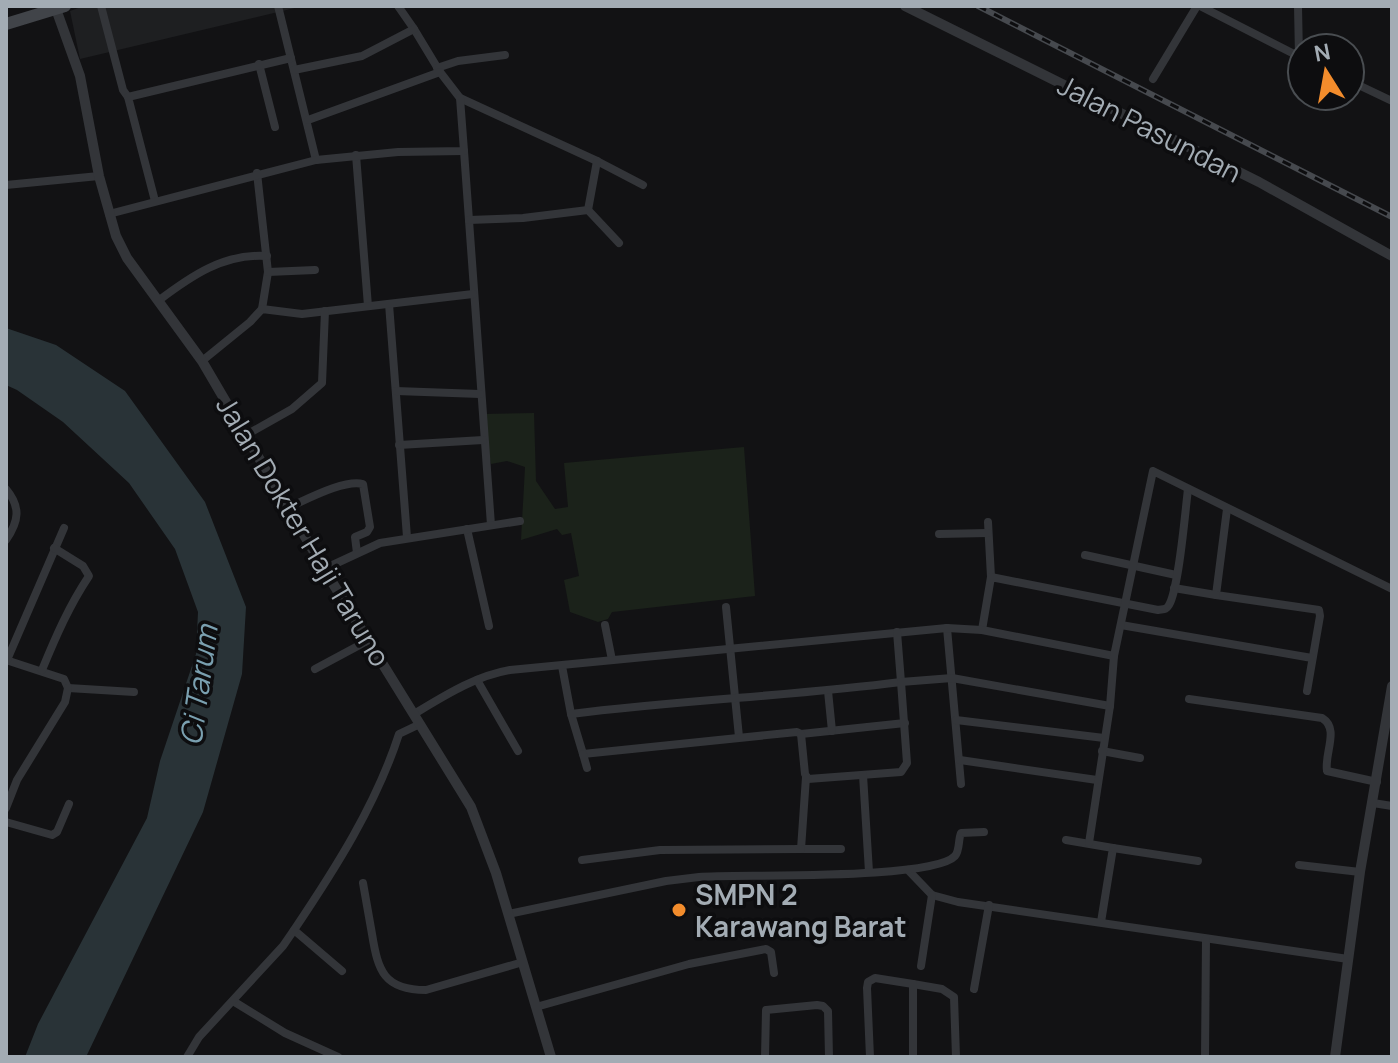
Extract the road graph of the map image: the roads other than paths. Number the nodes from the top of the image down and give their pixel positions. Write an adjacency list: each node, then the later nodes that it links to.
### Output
1 (101, 6): 19 (street)
2 (278, 6): 13 (street)
3 (398, 6): 9 (street)
4 (905, 6): 38 (street, Jalan Pasundan)
5 (1198, 6): 11 (street); 17 (street)
6 (1298, 6): 10 (street)
7 (61, 7): 8 (main road); 29 (street, Jalan Dokter Haji Taruno)
8 (6, 24)
9 (414, 29): 15 (street); 16 (street)
10 (1300, 32)
11 (1286, 50)
12 (505, 55): 16 (street)
13 (291, 58): 14 (street); 15 (street)
14 (259, 64): 19 (street); 23 (street)
15 (294, 70): 22 (street)
16 (439, 70): 20 (street); 22 (street)
17 (1153, 79)
18 (1366, 89): 21 (street)
19 (128, 97): 32 (street)
20 (460, 98): 24 (street); 27 (street)
21 (1392, 101)
22 (308, 120): 26 (street)
23 (275, 127)
24 (464, 151): 25 (street); 35 (street)
25 (356, 155): 26 (street); 44 (street)
26 (316, 160): 28 (street)
27 (597, 161): 31 (street); 33 (street)
28 (257, 173): 32 (street); 37 (street)
29 (99, 176): 30 (street); 34 (street, Jalan Dokter Haji Taruno)
30 (6, 185)
31 (643, 185)
32 (155, 201): 34 (street)
33 (588, 210): 35 (street); 36 (street)
34 (109, 214): 42 (street, Jalan Dokter Haji Taruno)
35 (469, 220): 41 (street)
36 (619, 243)
37 (267, 256): 40 (street); 42 (street)
38 (1392, 256)
39 (315, 270): 40 (street)
40 (268, 272): 45 (street)
41 (473, 294): 43 (street); 49 (street)
42 (158, 301): 47 (street, Jalan Dokter Haji Taruno)
43 (389, 304): 44 (street); 48 (street)
44 (368, 306): 46 (street)
45 (262, 309): 46 (street); 47 (street)
46 (325, 311): 50 (street)
47 (202, 361): 50 (street, Jalan Dokter Haji Taruno)
48 (396, 391): 49 (street); 52 (street)
49 (480, 394): 51 (street)
50 (246, 435): 55 (street, Jalan Dokter Haji Taruno)
51 (483, 440): 52 (street); 59 (street)
52 (399, 445): 64 (street)
53 (6, 489): 65 (street)
54 (1188, 489): 56 (street); 69 (street); 71 (street)
55 (287, 508): 67 (street); 70 (street, Jalan Dokter Haji Taruno)
56 (1227, 509): 74 (street); 75 (street)
57 (520, 521): 59 (street)
58 (988, 522): 62 (street)
59 (491, 525): 61 (street)
60 (64, 528): 66 (street)
61 (467, 529): 64 (street); 80 (street)
62 (988, 533): 63 (street); 72 (street)
63 (939, 534)
64 (407, 537): 67 (street)
65 (6, 540)
66 (54, 548): 88 (street); 92 (street)
67 (357, 553): 70 (street)
68 (1085, 555): 69 (street)
69 (1132, 565): 71 (street); 76 (street)
70 (324, 569): 84 (street, Jalan Dokter Haji Taruno)
71 (1176, 575): 73 (street)
72 (991, 577): 76 (street); 82 (street)
73 (1174, 588): 75 (street); 76 (street)
74 (1392, 589)
75 (1216, 595): 87 (street)
76 (1125, 603): 79 (street)
77 (726, 607): 85 (street)
78 (605, 625): 89 (street)
79 (1121, 625): 86 (street); 87 (street)
80 (489, 626)
81 (947, 628): 82 (street); 83 (street); 93 (street)
82 (982, 630): 86 (street)
83 (897, 632): 85 (street); 95 (street)
84 (369, 640): 91 (street); 106 (street, Jalan Dokter Haji Taruno)
85 (730, 649): 89 (street); 101 (street)
86 (1114, 656): 103 (street)
87 (1312, 658): 99 (street)
88 (6, 660): 92 (street)
89 (612, 660): 90 (street)
90 (562, 666): 94 (street); 105 (street)
91 (315, 669)
92 (42, 670): 97 (street)
93 (952, 678): 95 (street); 103 (street); 107 (street)
94 (477, 680): 106 (street); 113 (street)
95 (901, 682): 98 (street); 108 (street)
96 (1392, 686): 104 (street)
97 (68, 688): 100 (street); 124 (street)
98 (828, 691): 101 (street); 109 (street)
99 (1307, 691)
100 (134, 692)
101 (734, 699): 105 (street); 111 (street)
102 (1189, 699): 122 (street)
103 (1110, 706): 112 (street)
104 (1390, 708): 122 (street)
105 (571, 714): 115 (street)
106 (417, 719): 144 (street, Jalan Dokter Haji Taruno); 146 (street)
107 (956, 720): 112 (street); 117 (street)
108 (905, 723): 109 (street); 119 (street)
109 (832, 731): 110 (street)
110 (801, 734): 111 (street); 120 (street)
111 (739, 737): 115 (street)
112 (1104, 738): 114 (street)
113 (518, 751)
114 (1102, 751): 116 (street); 121 (street)
115 (583, 754): 118 (street)
116 (1140, 758)
117 (960, 760): 121 (street); 123 (street)
118 (587, 768)
119 (863, 775): 120 (street); 139 (street)
120 (806, 777): 133 (street)
121 (1097, 780): 131 (street)
122 (1377, 782): 125 (street)
123 (961, 784)
124 (7, 802)
125 (1373, 803): 127 (street); 140 (street)
126 (69, 804): 128 (street)
127 (1392, 806)
128 (6, 822)
129 (984, 832): 138 (street)
130 (1066, 840): 131 (street)
131 (1089, 843): 132 (street)
132 (1113, 848): 136 (street); 145 (street)
133 (801, 849): 134 (street); 135 (street)
134 (841, 849)
135 (582, 860)
136 (1198, 861)
137 (1299, 865): 140 (street)
138 (908, 870): 139 (street); 142 (street)
139 (869, 872): 144 (street)
140 (1360, 872): 148 (street)
141 (363, 883): 149 (street)
142 (932, 895): 143 (street); 150 (street)
143 (989, 905): 145 (street); 154 (street)
144 (508, 914): 149 (street, Jalan Dokter Haji Taruno)
145 (1101, 922): 147 (street)
146 (294, 930): 151 (street); 155 (street)
147 (1206, 939): 148 (street); 166 (street)
148 (1348, 959): 167 (street)
149 (523, 962): 156 (street, Jalan Dokter Haji Taruno)
150 (921, 966)
151 (342, 971)
152 (774, 973): 156 (street)
153 (913, 984): 163 (street); 164 (street); 165 (street)
154 (974, 989)
155 (233, 1001): 157 (street); 158 (street)
156 (536, 1007): 160 (street, Jalan Dokter Haji Taruno)
157 (314, 1053): 159 (street)
158 (187, 1057)
159 (338, 1057)
160 (551, 1057)
161 (765, 1057): 162 (street)
162 (829, 1057)
163 (870, 1057)
164 (913, 1057)
165 (956, 1057)
166 (1205, 1057)
167 (1335, 1057)

